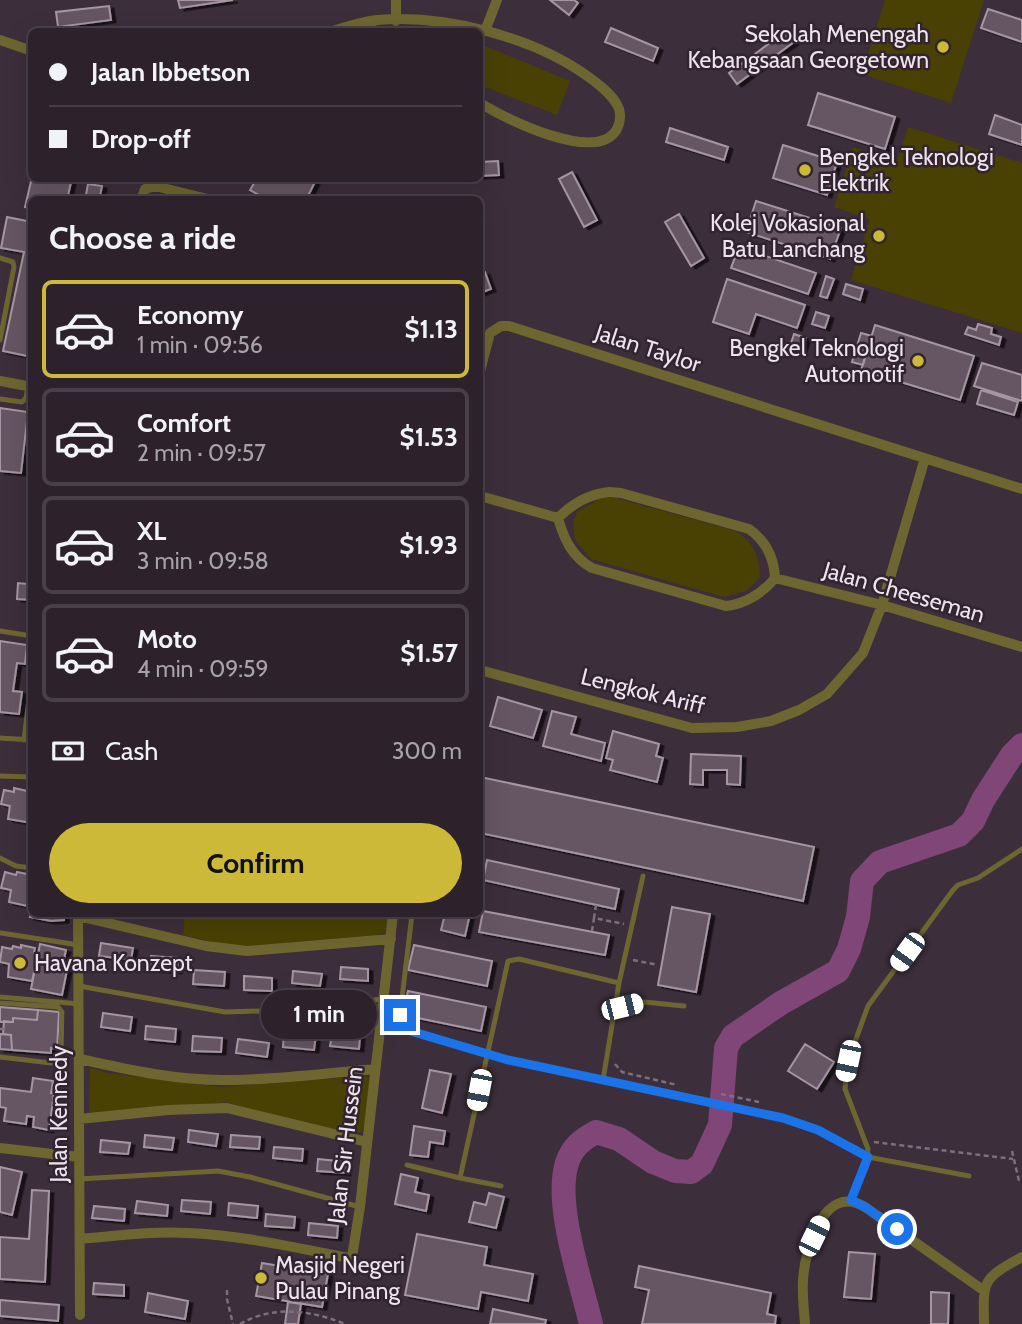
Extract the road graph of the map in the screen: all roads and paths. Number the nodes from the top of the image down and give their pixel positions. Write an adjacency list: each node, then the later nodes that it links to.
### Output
1 (396, 0): 3 (street)
2 (497, 0): 8 (street)
3 (396, 21): 4 (street); 5 (street)
4 (356, 24): 6 (street); 7 (street)
5 (438, 27)
6 (343, 28)
7 (368, 28)
8 (485, 31): 11 (street)
9 (0, 40): 10 (street)
10 (28, 50)
11 (483, 105)
12 (142, 196): 13 (street)
13 (196, 196)
14 (0, 258): 15 (lane)
15 (0, 340)
16 (483, 357): 21 (street, Jalan Taylor)
17 (0, 381): 18 (street)
18 (28, 387)
19 (28, 392): 20 (lane)
20 (0, 399)
21 (925, 458): 22 (street, Jalan Taylor); 26 (street, Lengkok Ariff)
22 (1022, 489)
23 (483, 497): 24 (street)
24 (558, 518): 25 (street); 25 (street)
25 (775, 578): 26 (street, Jalan Cheeseman)
26 (883, 606): 29 (street, Jalan Cheeseman); 30 (street, Lengkok Ariff)
27 (0, 631): 28 (lane)
28 (28, 635)
29 (1022, 647)
30 (483, 671)
31 (28, 707): 33 (lane)
32 (0, 738): 33 (lane)
33 (24, 740): 34 (lane)
34 (28, 740)
35 (0, 776): 36 (lane)
36 (28, 777)
37 (1022, 849): 68 (lane)
38 (0, 858): 39 (lane)
39 (28, 867)
40 (643, 876): 52 (lane)
41 (78, 917): 49 (street, Jalan Kennedy)
42 (86, 917): 48 (street)
43 (393, 917): 48 (street, Jalan Sir Hussein)
44 (412, 917): 60 (lane)
45 (594, 918): 46 (path)
46 (592, 931)
47 (0, 934): 49 (lane)
48 (391, 939): 55 (street, Jalan Sir Hussein)
49 (79, 945): 53 (street, Jalan Kennedy)
50 (630, 959): 51 (path)
51 (658, 965)
52 (619, 983): 59 (lane); 60 (lane)
53 (79, 985): 55 (lane); 57 (street, Jalan Kennedy)
54 (0, 997): 57 (lane)
55 (382, 999): 63 (street, Jalan Sir Hussein)
56 (0, 1003): 61 (lane)
57 (80, 1004): 62 (street, Jalan Kennedy)
58 (684, 1006): 59 (lane)
59 (614, 1009): 64 (lane)
60 (488, 1053): 64 (lane); 77 (lane)
61 (0, 1057)
62 (80, 1059): 63 (street); 67 (street, Jalan Kennedy)
63 (375, 1069): 69 (street, Jalan Sir Hussein)
64 (603, 1080): 73 (lane)
65 (717, 1093): 66 (path)
66 (761, 1103)
67 (79, 1119): 69 (street); 72 (street, Jalan Kennedy)
68 (865, 1141): 73 (lane); 74 (path)
69 (367, 1142): 82 (street, Jalan Sir Hussein)
70 (0, 1148): 72 (street)
71 (1012, 1152): 74 (path)
72 (79, 1157): 78 (street, Jalan Kennedy)
73 (868, 1157): 76 (lane); 81 (lane)
74 (1013, 1159): 79 (path)
75 (407, 1165): 77 (lane)
76 (969, 1176)
77 (460, 1178): 80 (lane)
78 (79, 1179): 82 (lane); 83 (street, Jalan Kennedy)
79 (1022, 1180)
80 (501, 1185)
81 (851, 1200): 86 (street); 91 (street)
82 (360, 1207): 83 (street, Jalan Sir Hussein)
83 (80, 1239): 87 (street, Jalan Kennedy)
84 (1022, 1257): 86 (street)
85 (227, 1290): 88 (path)
86 (983, 1290): 92 (street)
87 (80, 1320)
88 (233, 1324)
89 (240, 1324): 90 (path)
90 (345, 1324)
91 (805, 1324)
92 (984, 1324)

